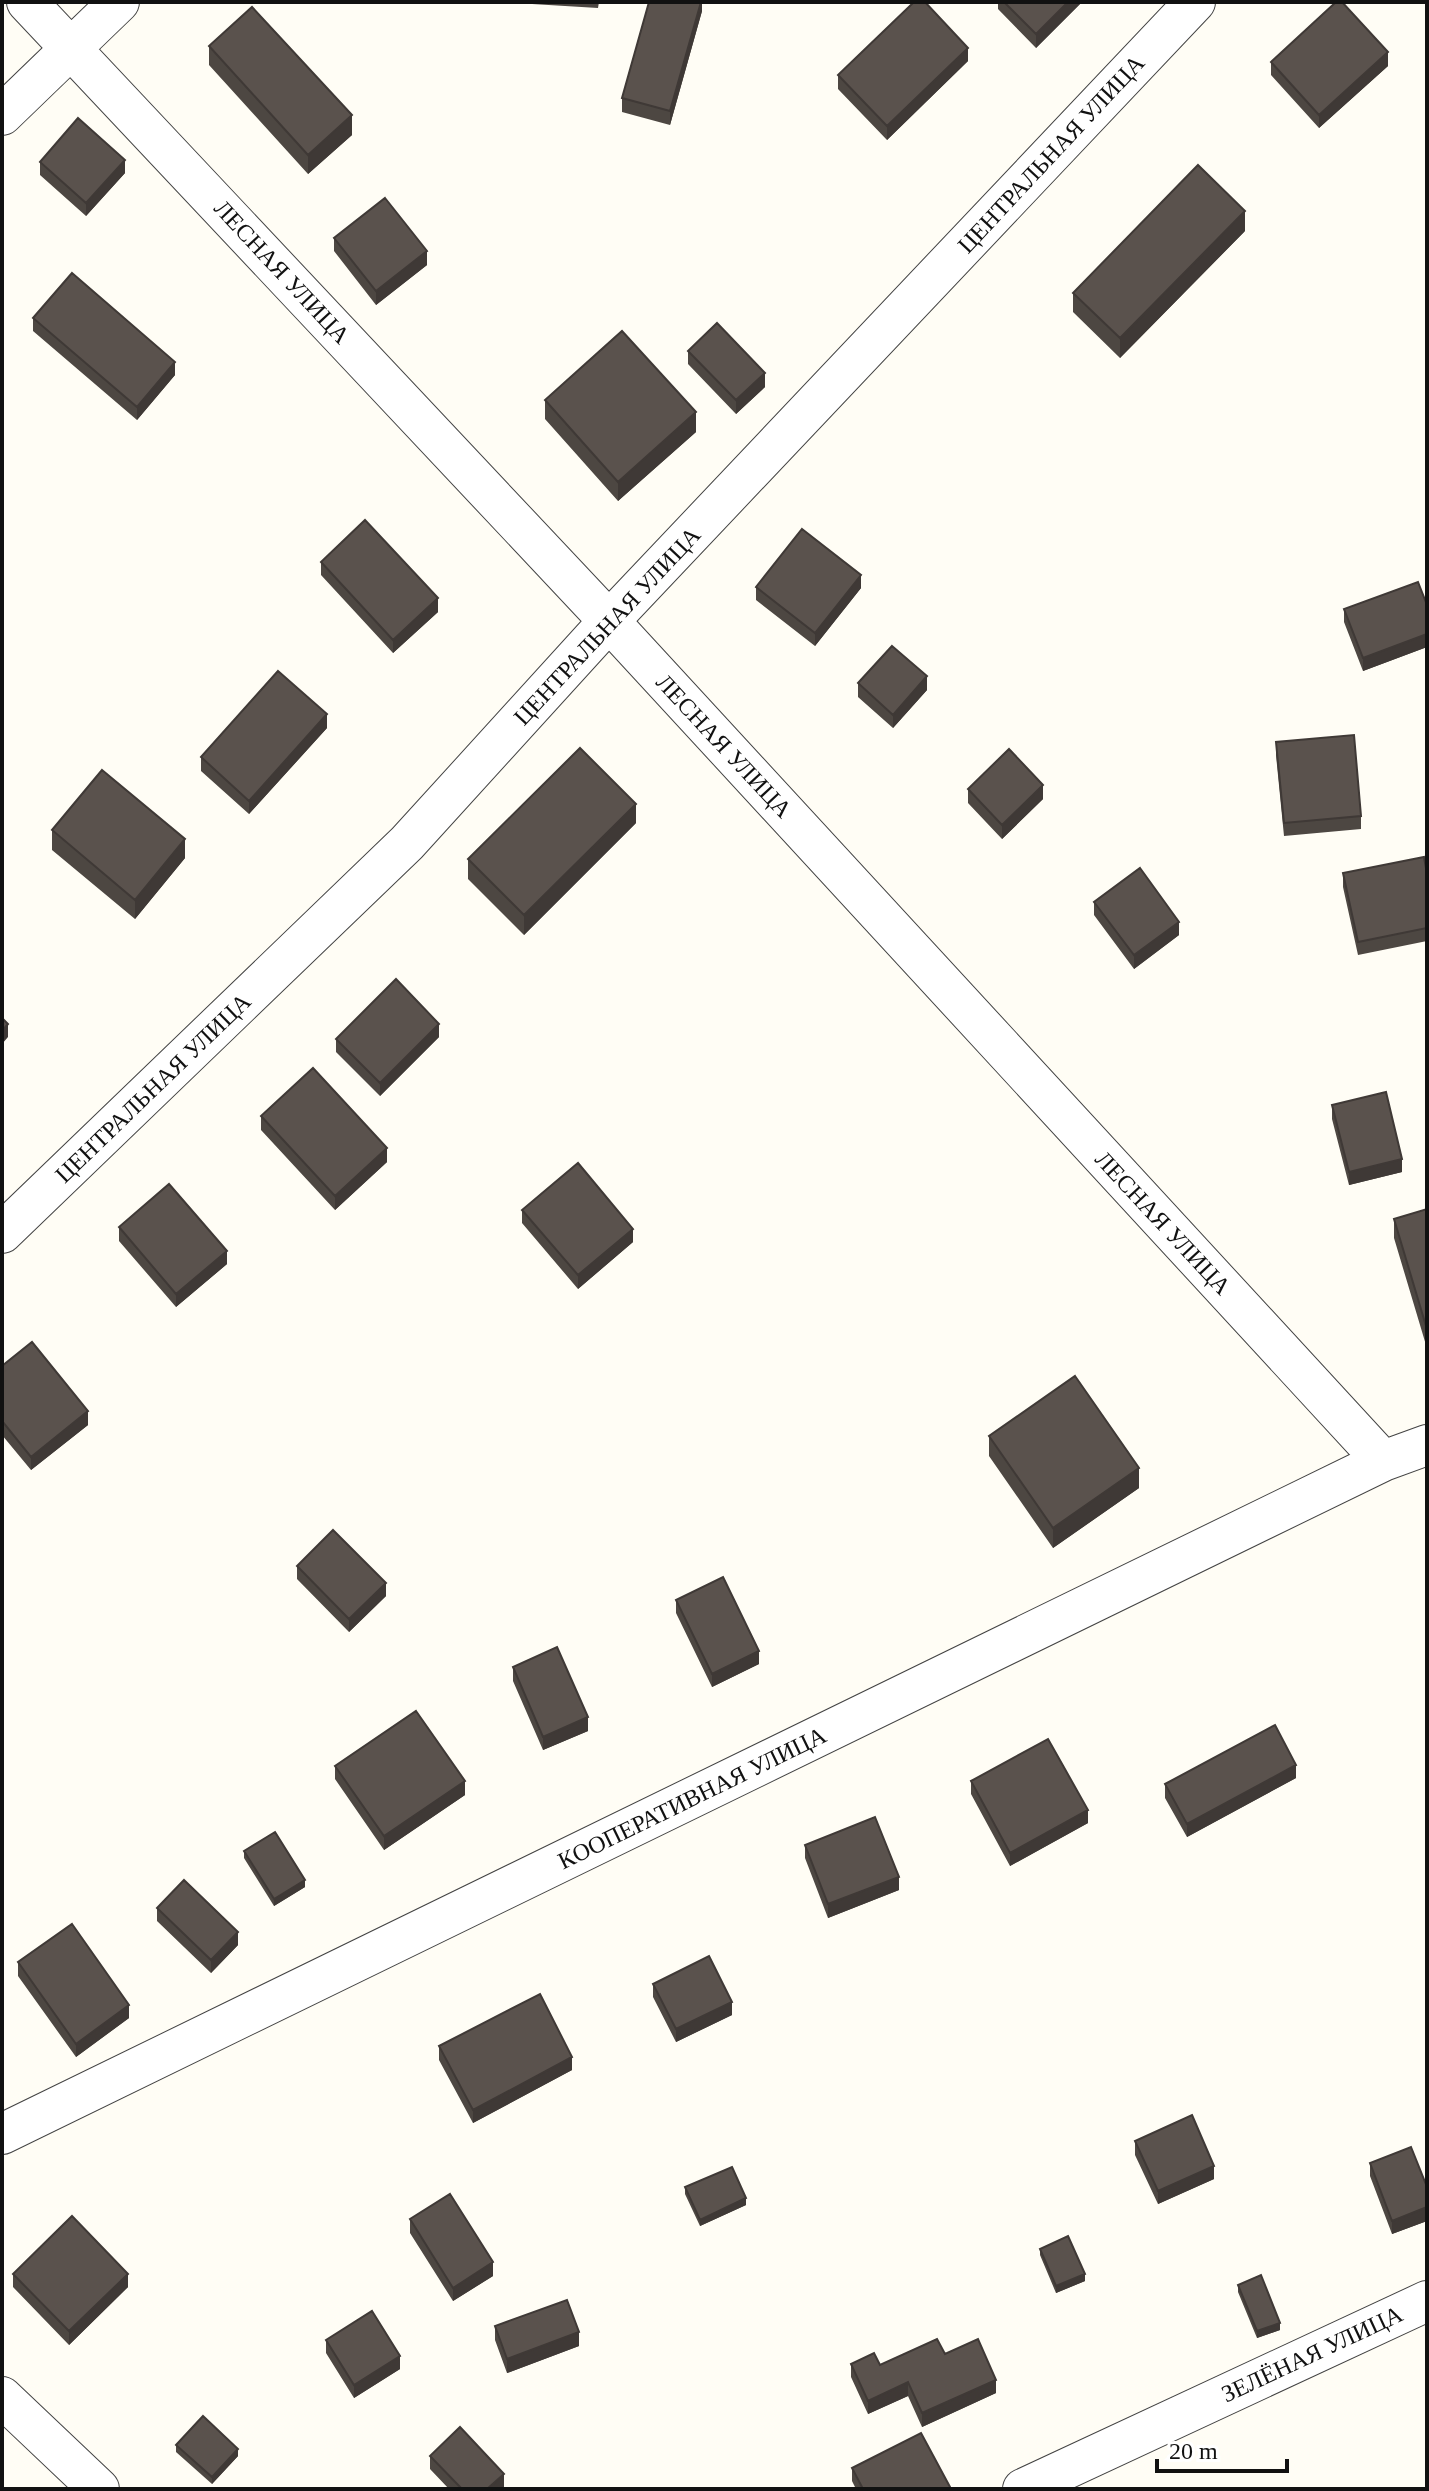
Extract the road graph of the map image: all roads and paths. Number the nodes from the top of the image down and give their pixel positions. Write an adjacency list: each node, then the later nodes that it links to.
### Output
1 (27, 2): 4 (street, ЛЕСНАЯ УЛИЦА)
2 (119, 2): 4 (street)
3 (1195, 2): 6 (street, ЦЕНТРАЛЬНАЯ УЛИЦА)
4 (70, 47): 5 (street); 6 (street, ЛЕСНАЯ УЛИЦА)
5 (2, 115)
6 (609, 621): 7 (street, ЦЕНТРАЛЬНАЯ УЛИЦА); 9 (street, ЛЕСНАЯ УЛИЦА)
7 (2, 1233)
8 (1427, 1445): 9 (street)
9 (1383, 1461): 10 (street, КООПЕРАТИВНАЯ УЛИЦА)
10 (2, 2134)
11 (1427, 2301): 14 (street, ЗЕЛЁНАЯ УЛИЦА)
12 (2, 2397): 13 (street)
13 (99, 2489)
14 (1023, 2489)

